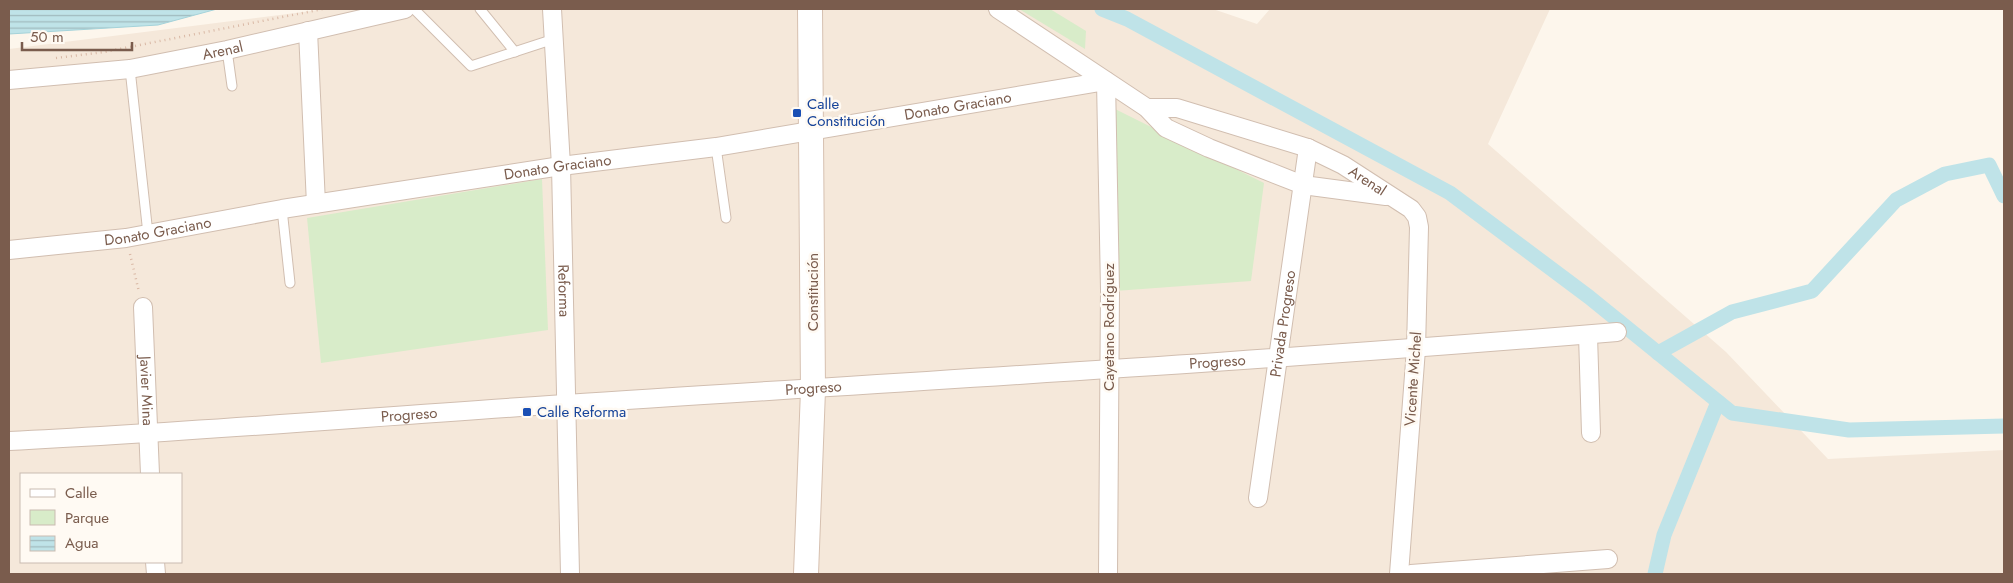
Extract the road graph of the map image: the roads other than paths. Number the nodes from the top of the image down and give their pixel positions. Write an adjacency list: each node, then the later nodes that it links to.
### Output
1 (405, 9): 7 (street, Arenal)
2 (414, 9): 10 (lane)
3 (480, 9): 10 (lane)
4 (552, 9): 8 (street, Reforma)
5 (810, 9): 16 (street, Constitución)
6 (998, 9): 13 (street, Arenal)
7 (308, 31): 9 (street, Arenal); 22 (street)
8 (554, 39): 10 (lane); 19 (street, Reforma)
9 (227, 50): 11 (street, Arenal); 14 (lane)
10 (515, 52)
11 (130, 69): 12 (street, Arenal); 25 (lane)
12 (9, 80)
13 (1106, 81): 15 (street, Arenal); 16 (street, Donato Graciano); 33 (street, Cayetano Rodríguez)
14 (232, 86)
15 (1147, 108): 18 (street, Arenal); 20 (street, Arenal)
16 (812, 131): 17 (street, Donato Graciano); 34 (street, Constitución)
17 (716, 147): 19 (street, Donato Graciano); 24 (lane)
18 (1308, 148): 20 (street, Privada Progreso); 21 (street, Arenal)
19 (562, 166): 22 (street, Donato Graciano); 35 (street, Reforma)
20 (1303, 185): 21 (street, Arenal); 32 (street, Privada Progreso)
21 (1392, 196): 31 (street, Vicente Michel)
22 (316, 204): 23 (street, Donato Graciano)
23 (282, 209): 25 (street, Donato Graciano); 27 (lane)
24 (726, 218)
25 (148, 234): 26 (street, Donato Graciano)
26 (9, 250)
27 (290, 283)
28 (143, 307): 37 (street, Javier Mina)
29 (1617, 332): 30 (street, Progreso)
30 (1588, 335): 31 (street, Progreso); 36 (street)
31 (1416, 349): 32 (street, Progreso); 45 (street, Vicente Michel)
32 (1278, 358): 33 (street, Progreso); 40 (street, Privada Progreso)
33 (1109, 370): 34 (street, Progreso); 44 (street, Cayetano Rodríguez)
34 (813, 390): 35 (street, Progreso); 43 (street, Constitución)
35 (567, 404): 37 (street, Progreso); 42 (street, Reforma)
36 (1591, 433)
37 (148, 434): 38 (street, Progreso); 39 (street, Javier Mina)
38 (9, 441)
39 (150, 473)
40 (1258, 498)
41 (1608, 559): 46 (street)
42 (570, 574)
43 (806, 574)
44 (1108, 574)
45 (1399, 574)
46 (1412, 574)

